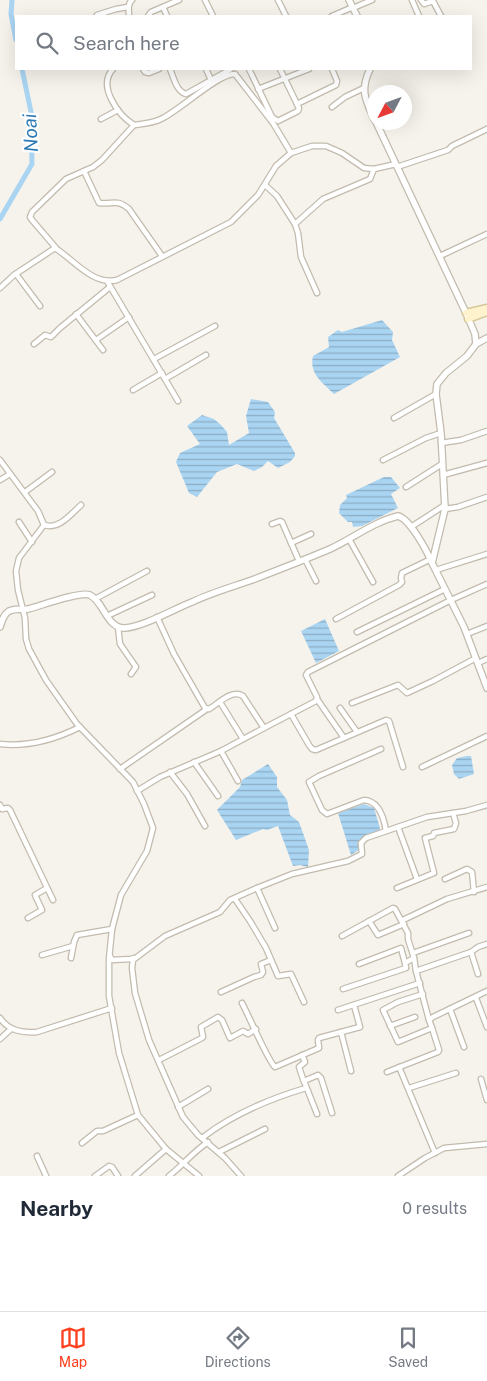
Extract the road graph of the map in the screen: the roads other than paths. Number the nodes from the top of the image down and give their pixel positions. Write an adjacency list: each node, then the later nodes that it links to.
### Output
1 (132, 0): 10 (street)
2 (179, 0): 9 (street)
3 (205, 0): 16 (street)
4 (278, 0): 17 (street)
5 (349, 0): 11 (street)
6 (372, 0): 11 (street)
7 (412, 0): 20 (street)
8 (421, 0): 21 (street)
9 (163, 7): 14 (street); 15 (street)
10 (128, 8): 12 (street); 13 (street)
11 (353, 8): 18 (street); 19 (street)
12 (97, 15)
13 (130, 15)
14 (149, 15)
15 (167, 15)
16 (212, 15)
17 (286, 15)
18 (335, 15)
19 (356, 15)
20 (419, 15)
21 (440, 15)
22 (112, 70): 40 (street)
23 (144, 70): 24 (street)
24 (156, 70)
25 (170, 70): 34 (street)
26 (206, 70): 34 (street)
27 (229, 70): 34 (street)
28 (249, 70): 36 (street)
29 (280, 70): 33 (street)
30 (306, 70): 33 (street)
31 (332, 70): 38 (street)
32 (370, 70): 35 (street)
33 (284, 78): 36 (street); 38 (street)
34 (211, 80)
35 (364, 88): 37 (street); 39 (street)
36 (258, 89): 38 (street)
37 (367, 97)
38 (297, 104)
39 (332, 107)
40 (118, 110): 41 (street); 42 (street)
41 (101, 119)
42 (134, 125): 45 (street); 48 (street)
43 (380, 130): 46 (street)
44 (486, 132): 46 (street)
45 (291, 153): 47 (street); 49 (street)
46 (396, 165): 47 (street); 54 (street)
47 (374, 169): 50 (street)
48 (84, 171): 52 (street); 53 (street)
49 (265, 185): 50 (street); 53 (street)
50 (295, 224): 59 (street)
51 (487, 234): 54 (street)
52 (56, 248): 55 (street); 56 (street)
53 (162, 256): 56 (street)
54 (440, 256): 64 (street)
55 (16, 274): 58 (street); 60 (street)
56 (107, 281): 57 (street)
57 (110, 287): 63 (street); 65 (street)
58 (0, 288)
59 (317, 293)
60 (40, 306)
61 (487, 308): 64 (main road)
62 (487, 312): 64 (main road)
63 (76, 314): 68 (street); 69 (street)
64 (467, 316): 70 (street)
65 (129, 317): 68 (street); 73 (street)
66 (215, 326): 73 (street)
67 (487, 338): 70 (street)
68 (96, 340): 71 (street)
69 (34, 344)
70 (476, 344): 77 (street)
71 (103, 350)
72 (206, 355): 75 (street)
73 (154, 359): 74 (street)
74 (162, 373): 75 (street); 76 (street)
75 (166, 379): 78 (street)
76 (133, 390)
77 (436, 394): 79 (street); 81 (street)
78 (178, 401)
79 (394, 418)
80 (487, 431): 82 (street)
81 (441, 433): 82 (street); 84 (street)
82 (442, 443): 86 (street)
83 (0, 460): 88 (street)
84 (383, 460)
85 (487, 463): 89 (street)
86 (442, 464): 89 (street); 91 (street)
87 (52, 472): 92 (street)
88 (10, 474): 90 (street); 92 (street)
89 (443, 475): 95 (street)
90 (0, 480)
91 (406, 487)
92 (25, 492): 98 (street)
93 (487, 497): 95 (street)
94 (81, 505): 98 (street)
95 (445, 507): 99 (street); 106 (street)
96 (19, 522): 102 (street)
97 (272, 524): 103 (street)
98 (44, 525): 102 (street)
99 (411, 527): 101 (street); 106 (street)
100 (311, 534): 103 (street)
101 (349, 539): 105 (street); 110 (street)
102 (32, 542): 116 (street)
103 (291, 543): 105 (street)
104 (487, 554): 107 (street)
105 (302, 560): 109 (street); 118 (street)
106 (432, 561): 107 (street); 119 (street)
107 (436, 570): 112 (street)
108 (147, 571): 114 (street)
109 (316, 581)
110 (373, 582)
111 (487, 584): 115 (street)
112 (445, 589): 115 (street); 123 (street)
113 (152, 595): 117 (street)
114 (95, 600): 116 (street); 117 (street)
115 (451, 600): 124 (street); 129 (street)
116 (22, 609): 121 (street); 135 (street)
117 (107, 616): 122 (street)
118 (157, 617): 122 (street); 133 (street)
119 (336, 619)
120 (487, 626): 124 (street)
121 (0, 627)
122 (118, 627): 127 (street)
123 (356, 632)
124 (467, 634): 126 (street)
125 (487, 659): 126 (street)
126 (477, 660): 128 (street); 131 (street)
127 (131, 674)
128 (487, 688)
129 (317, 699): 134 (street); 139 (street)
130 (220, 702): 133 (street); 136 (street); 140 (street)
131 (352, 703)
132 (340, 708): 137 (street)
133 (207, 709): 147 (street)
134 (291, 714): 136 (street); 139 (street)
135 (80, 727): 141 (street); 147 (street)
136 (264, 728): 140 (street)
137 (357, 732): 139 (street); 146 (street)
138 (487, 736): 145 (street)
139 (344, 738)
140 (243, 739): 143 (street)
141 (0, 744)
142 (381, 749): 157 (street)
143 (222, 751): 144 (street); 149 (street)
144 (194, 762): 148 (street); 151 (street)
145 (422, 767)
146 (403, 768)
147 (120, 769): 150 (street)
148 (170, 772): 150 (street); 155 (street)
149 (238, 781)
150 (137, 791): 171 (street)
151 (218, 796)
152 (0, 805): 161 (street)
153 (487, 805): 154 (street)
154 (453, 813): 156 (street); 158 (street)
155 (205, 826)
156 (398, 826): 157 (street); 158 (street)
157 (386, 831): 162 (street)
158 (417, 879): 163 (street)
159 (445, 879): 164 (street)
160 (487, 887): 164 (street)
161 (47, 888): 166 (street); 167 (street)
162 (257, 888): 165 (street); 170 (street)
163 (397, 888)
164 (474, 892): 169 (street)
165 (235, 898): 180 (street); 182 (street)
166 (52, 900)
167 (28, 918)
168 (369, 921): 169 (street); 169 (street); 173 (street)
169 (403, 922): 178 (street)
170 (275, 928)
171 (112, 929): 175 (street); 179 (street)
172 (469, 933): 178 (street)
173 (342, 936)
174 (487, 944): 176 (street)
175 (73, 946): 177 (street); 181 (street)
176 (471, 952): 185 (street); 186 (street)
177 (42, 955)
178 (414, 955): 183 (street); 185 (street)
179 (110, 956): 180 (street); 196 (street)
180 (137, 956): 211 (street)
181 (71, 958)
182 (271, 960): 190 (street); 193 (street)
183 (405, 963): 184 (street); 188 (street)
184 (359, 964)
185 (416, 972): 187 (street)
186 (478, 974)
187 (420, 983): 191 (street); 195 (street)
188 (343, 989)
189 (487, 991): 192 (street)
190 (221, 992)
191 (423, 994): 201 (street); 202 (street)
192 (476, 998): 197 (street); 203 (street)
193 (304, 1002)
194 (242, 1003): 206 (street)
195 (354, 1005): 198 (street); 207 (street)
196 (112, 1008): 205 (street); 225 (street)
197 (450, 1009): 201 (street); 209 (street)
198 (338, 1010)
199 (415, 1017): 202 (street)
200 (0, 1018): 205 (street)
201 (429, 1020): 204 (street)
202 (390, 1026): 204 (street)
203 (487, 1027)
204 (432, 1028): 212 (street)
205 (10, 1029): 208 (street)
206 (256, 1029): 210 (street); 211 (street)
207 (341, 1032): 210 (street); 213 (street)
208 (0, 1038)
209 (464, 1047)
210 (302, 1055): 217 (street)
211 (159, 1060): 222 (street)
212 (399, 1067): 214 (street); 219 (street)
213 (351, 1071)
214 (387, 1072)
215 (456, 1073): 219 (street)
216 (481, 1080): 221 (street)
217 (304, 1082): 218 (street); 223 (street)
218 (306, 1088): 224 (street); 227 (street)
219 (409, 1088): 233 (street)
220 (208, 1089): 222 (street)
221 (487, 1100)
222 (178, 1107): 227 (street)
223 (332, 1113)
224 (317, 1114)
225 (138, 1115): 229 (street); 231 (street)
226 (265, 1129): 232 (street)
227 (202, 1138): 228 (street)
228 (208, 1142): 232 (street); 235 (street)
229 (82, 1143)
230 (487, 1144): 233 (street)
231 (166, 1149): 235 (street); 239 (street)
232 (219, 1152): 242 (street)
233 (435, 1153): 243 (street)
234 (37, 1156): 236 (street)
235 (184, 1164): 240 (street); 241 (street)
236 (46, 1176)
237 (95, 1176): 238 (street)
238 (118, 1176)
239 (136, 1176)
240 (169, 1176)
241 (199, 1176)
242 (241, 1176)
243 (398, 1176)

